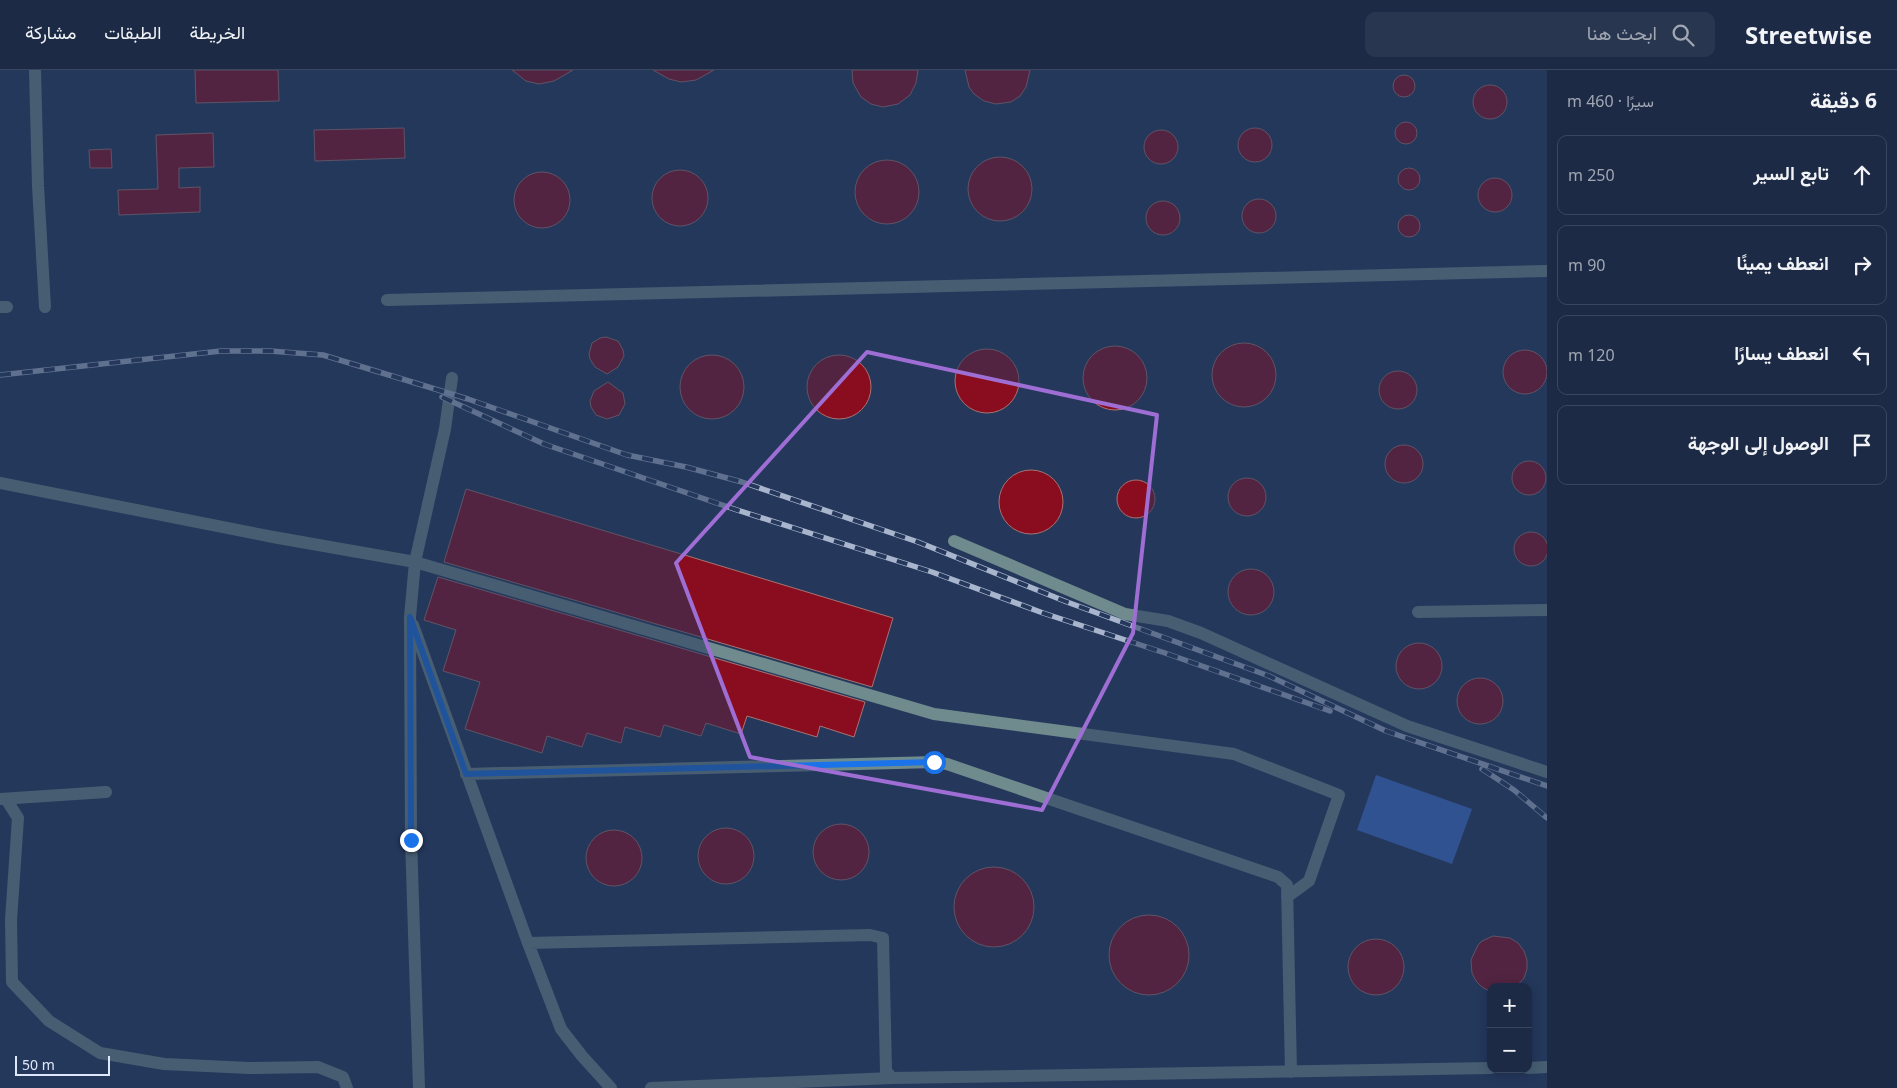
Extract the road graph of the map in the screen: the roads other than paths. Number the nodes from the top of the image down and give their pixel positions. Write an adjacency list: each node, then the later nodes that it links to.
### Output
1 (35, 70): 4 (lane)
2 (1547, 272): 3 (lane)
3 (387, 300)
4 (45, 307)
5 (452, 378): 8 (lane)
6 (0, 483): 8 (lane)
7 (954, 541): 12 (lane)
8 (415, 562): 11 (lane); 16 (lane)
9 (1547, 610): 10 (lane)
10 (1418, 612)
11 (410, 617): 13 (lane); 25 (lane)
12 (1547, 772)
13 (466, 774): 16 (lane); 17 (lane)
14 (106, 792): 15 (lane)
15 (3, 799): 18 (lane)
16 (1287, 897): 22 (lane)
17 (528, 943): 23 (lane); 26 (lane)
18 (6, 982): 24 (lane)
19 (1547, 1067): 21 (lane)
20 (1487, 1068): 22 (lane)
21 (1532, 1068)
22 (1291, 1072): 23 (lane)
23 (892, 1078): 27 (lane)
24 (347, 1088)
25 (419, 1088)
26 (611, 1088)
27 (651, 1088)

